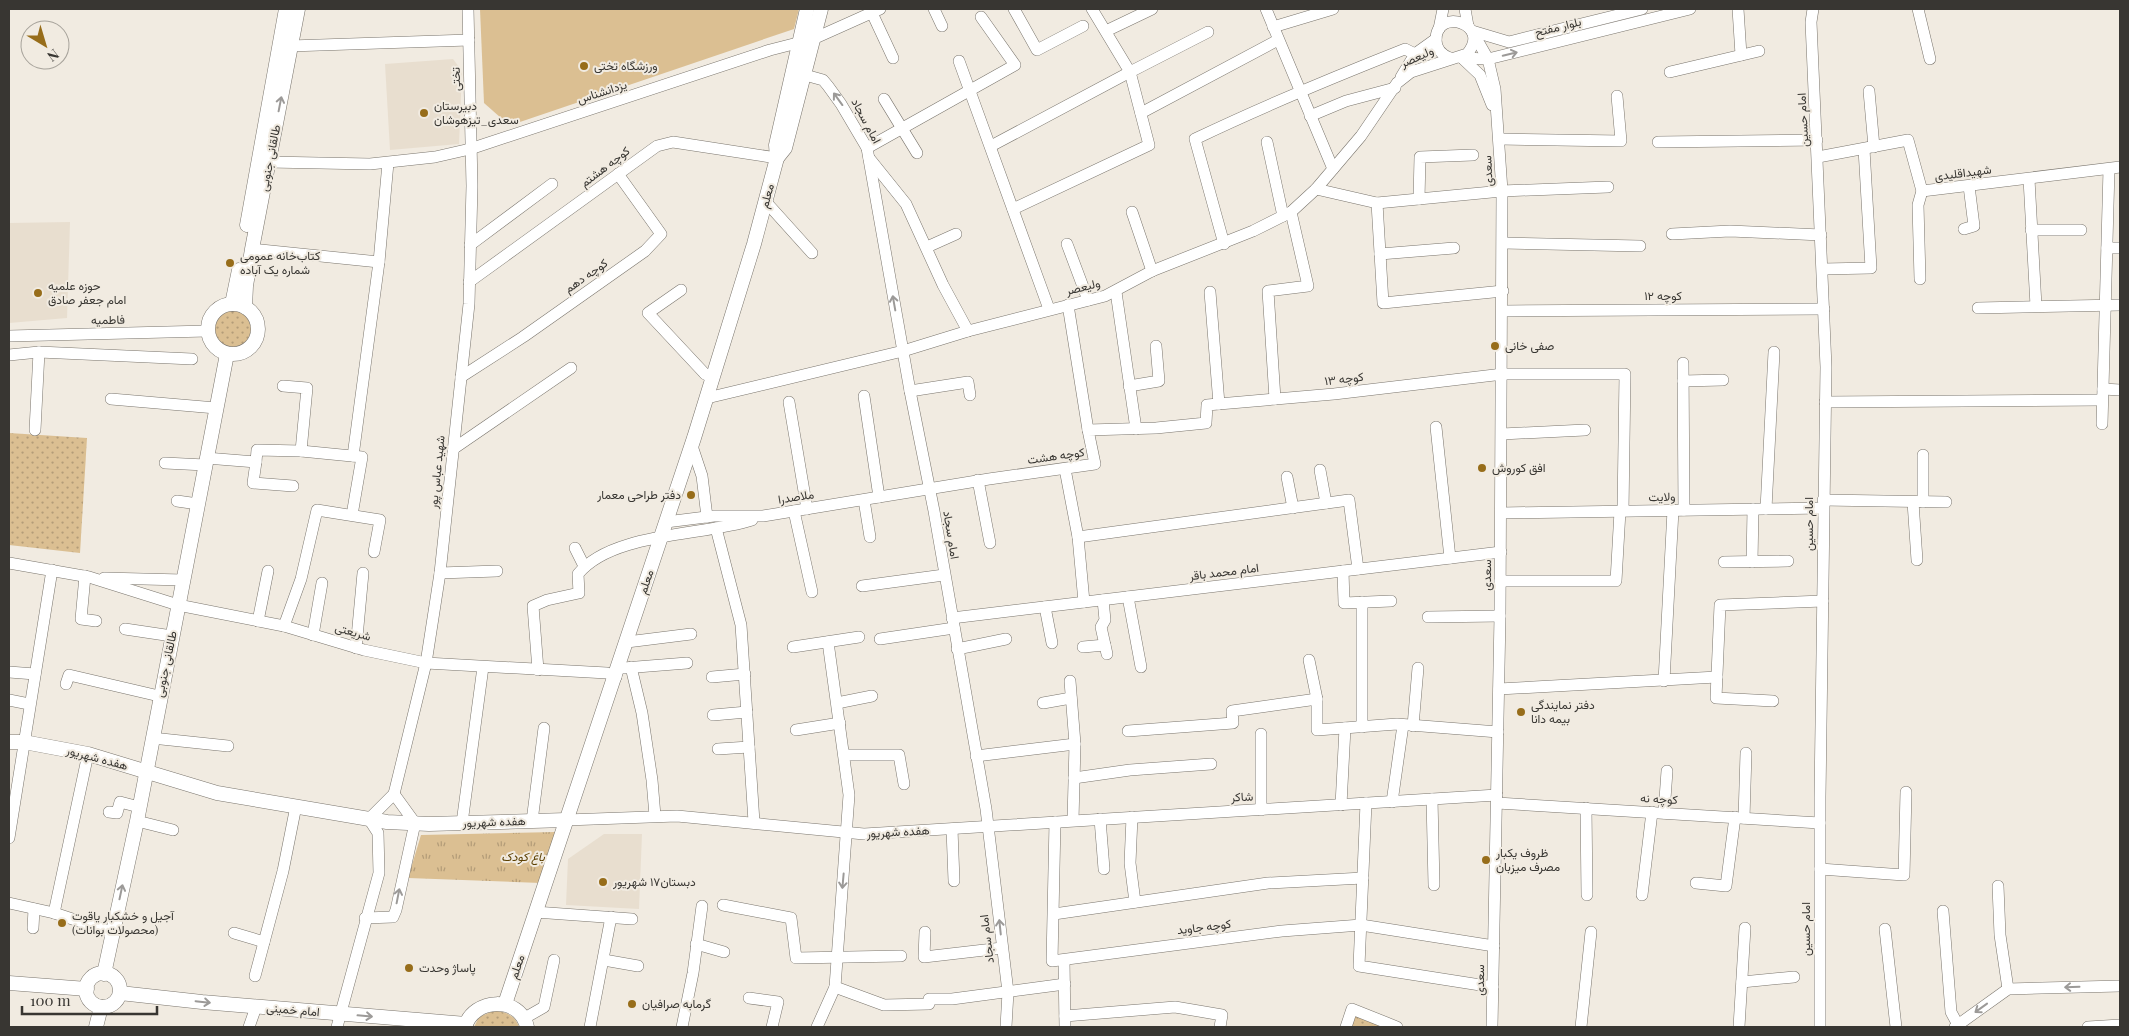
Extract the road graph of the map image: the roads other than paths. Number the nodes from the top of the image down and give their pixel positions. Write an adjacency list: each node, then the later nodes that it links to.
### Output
1 (286, 9): 115 (main road, طالقانی جنوبی)
2 (298, 9): 34 (main road, طالقانی جنوبی)
3 (468, 9): 31 (street, تختی)
4 (807, 9): 33 (main road, معلم)
5 (821, 9): 30 (main road, معلم)
6 (934, 9): 23 (street)
7 (1014, 9): 24 (street)
8 (1092, 9): 27 (street)
9 (1152, 9): 27 (street)
10 (1266, 9): 25 (street)
11 (1333, 9): 25 (street)
12 (1443, 9): 29 (street)
13 (1466, 9): 26 (street)
14 (1642, 9): 26 (street, بلوار مفتح)
15 (1690, 9): 41 (street, بلوار مفتح, one-way to 15)
16 (1738, 9): 37 (street)
17 (1807, 9): 22 (street)
18 (1813, 9): 22 (street)
19 (1918, 9): 42 (street)
20 (876, 11): 30 (street); 38 (street)
21 (981, 18): 48 (street)
22 (1811, 22): 58 (street, امام حسین)
23 (942, 26)
24 (1084, 26)
25 (1273, 27): 32 (street)
26 (1470, 29): 29 (street); 40 (street); 41 (street, سعدی)
27 (1106, 31): 44 (street)
28 (1208, 32): 44 (street)
29 (1438, 34): 36 (street, ولیعصر); 39 (street)
30 (813, 39): 33 (street, یزدانشناس); 46 (main road, معلم)
31 (469, 40): 34 (street); 63 (street, تختی)
32 (1278, 40): 49 (street); 53 (street)
33 (799, 41): 63 (street, یزدانشناس); 68 (main road, معلم)
34 (290, 46): 69 (main road, طالقانی جنوبی, one-way to 34)
35 (1759, 51): 37 (street)
36 (1415, 54): 47 (street, ولیعصر); 49 (street)
37 (1741, 56): 45 (street)
38 (893, 58)
39 (1450, 58): 40 (street); 47 (street, ولیعصر)
40 (1462, 58): 41 (street, بلوار مفتح); 55 (street, سعدی)
41 (1488, 59): 55 (street, سعدی)
42 (1930, 59)
43 (960, 61): 48 (street)
44 (1130, 72): 53 (street); 61 (street)
45 (1670, 72)
46 (805, 75): 64 (street, امام سجاد, one-way to 46); 68 (main road, معلم)
47 (1396, 85): 54 (street); 72 (street, ولیعصر)
48 (970, 89): 56 (street); 61 (street)
49 (1300, 91): 54 (street); 95 (street)
50 (1869, 91): 62 (street)
51 (1617, 96): 57 (street)
52 (884, 99): 56 (street)
53 (1141, 113): 84 (street)
54 (1310, 116): 72 (street)
55 (1498, 123): 57 (street, سعدی)
56 (901, 128): 64 (street); 65 (street)
57 (1500, 139): 79 (street, سعدی)
58 (1818, 140): 60 (street); 67 (street, امام حسین)
59 (1267, 142): 86 (street)
60 (1658, 142)
61 (991, 146): 84 (street)
62 (1869, 148): 67 (street, شهیداقلیدی); 80 (street, شهیداقلیدی); 106 (street)
63 (470, 149): 70 (street, یزدانشناس); 96 (street, شهید عباس پور)
64 (868, 153): 98 (street); 128 (street, امام سجاد, one-way to 64)
65 (917, 153)
66 (1473, 155): 81 (street)
67 (1818, 157): 92 (street, امام حسین)
68 (777, 158): 73 (street, کوچه هشتم); 82 (main road, معلم)
69 (269, 162): 70 (street, یزدانشناس); 102 (main road, طالقانی جنوبی)
70 (388, 163): 105 (street)
71 (2115, 168): 74 (street, شهیداقلیدی); 100 (street)
72 (1332, 169): 78 (street, ولیعصر)
73 (618, 174): 109 (street, کوچه هشتم); 137 (street, کوچه دهم)
74 (2029, 179): 76 (street, شهیداقلیدی); 88 (street)
75 (552, 184): 96 (street)
76 (1969, 186): 80 (street, شهیداقلیدی); 87 (street)
77 (1608, 187): 79 (street)
78 (1316, 189): 83 (street); 86 (street, ولیعصر)
79 (1502, 191): 81 (street); 93 (street, سعدی)
80 (1922, 191): 108 (street)
81 (1419, 199): 83 (street)
82 (766, 202): 103 (street); 138 (main road, معلم)
83 (1377, 203): 104 (street)
84 (1013, 209): 122 (street)
85 (1132, 212): 107 (street)
86 (1287, 214): 95 (street, ولیعصر); 150 (street)
87 (1964, 230)
88 (2032, 230): 89 (street); 119 (street)
89 (2081, 230)
90 (956, 234): 98 (street)
91 (1672, 234): 92 (street)
92 (1821, 235): 106 (street, امام حسین)
93 (1503, 243): 97 (street); 111 (street, سعدی)
94 (1067, 244): 114 (street)
95 (1224, 244): 107 (street, ولیعصر)
96 (470, 245): 109 (street, شهید عباس پور)
97 (1640, 246)
98 (926, 247): 124 (street)
99 (1454, 248): 104 (street)
100 (2107, 248): 101 (street); 117 (street)
101 (2120, 248)
102 (252, 249): 105 (street); 115 (main road, طالقانی جنوبی)
103 (812, 253)
104 (1380, 254): 111 (street)
105 (379, 262): 166 (street)
106 (1822, 269): 121 (street, امام حسین)
107 (1152, 271): 112 (street, ولیعصر)
108 (1920, 279)
109 (470, 282): 137 (street, شهید عباس پور)
110 (681, 290): 138 (street)
111 (1503, 291): 123 (street, سعدی)
112 (1116, 292): 114 (street, ولیعصر); 142 (street)
113 (1210, 292): 153 (street)
114 (1088, 300): 116 (street, ولیعصر)
115 (239, 305): 125 (main road); 131 (main road)
116 (1068, 305): 122 (street, ولیعصر); 159 (street)
117 (2105, 305): 118 (street); 119 (street); 145 (street)
118 (2120, 305)
119 (2036, 306): 120 (street)
120 (1978, 308)
121 (1824, 309): 123 (street, کوچه ۱۲); 152 (street, امام حسین)
122 (1049, 310): 124 (street, ولیعصر)
123 (1503, 311): 136 (street, سعدی)
124 (968, 331): 128 (street, ولیعصر)
125 (207, 332): 126 (street, فاطمیه); 131 (main road)
126 (9, 336)
127 (1156, 346): 142 (street)
128 (903, 351): 144 (street, امام سجاد); 148 (street, ولیعصر)
129 (39, 352): 132 (street); 133 (street); 158 (street)
130 (1774, 352): 187 (street)
131 (227, 354): 154 (main road, طالقانی جنوبی)
132 (9, 355)
133 (192, 359)
134 (1683, 363): 139 (street)
135 (571, 368): 163 (street)
136 (1503, 374): 150 (street, کوچه ۱۳); 161 (street, سعدی); 190 (street, کوچه ۱۳)
137 (461, 377): 163 (street, شهید عباس پور)
138 (713, 378): 148 (main road, معلم)
139 (1683, 380): 140 (street); 188 (street)
140 (1723, 380)
141 (283, 386): 164 (street)
142 (1129, 386): 157 (street)
143 (2120, 390): 145 (street)
144 (910, 391): 146 (street); 175 (street, امام سجاد)
145 (2102, 394): 152 (street); 155 (street)
146 (970, 395)
147 (864, 396): 176 (street)
148 (707, 398): 162 (main road, معلم)
149 (111, 399): 154 (street)
150 (1274, 399): 153 (street, کوچه ۱۳)
151 (789, 402): 185 (street)
152 (1825, 402): 183 (street, امام حسین)
153 (1219, 404): 157 (street, کوچه هشت)
154 (216, 408): 167 (main road, طالقانی جنوبی)
155 (2102, 424)
156 (1436, 427): 204 (street)
157 (1136, 429): 159 (street, کوچه هشت)
158 (36, 430)
159 (1088, 430): 170 (street, کوچه هشت)
160 (1585, 430): 161 (street)
161 (1502, 434): 191 (street, سعدی)
162 (692, 446): 194 (street); 195 (main road, معلم)
163 (453, 449): 216 (street, شهید عباس پور)
164 (301, 451): 166 (street); 168 (street)
165 (1923, 454): 179 (street)
166 (357, 457): 192 (street)
167 (206, 462): 168 (street); 169 (street); 182 (main road, طالقانی جنوبی)
168 (256, 462): 174 (street)
169 (165, 463)
170 (1065, 469): 173 (street, کوچه هشت); 199 (street)
171 (1320, 470): 181 (street)
172 (1287, 477): 184 (street)
173 (978, 480): 175 (street, کوچه هشت); 200 (street)
174 (293, 486)
175 (930, 489): 176 (street, ملاصدرا); 218 (street, امام سجاد)
176 (879, 497): 177 (street, ملاصدرا)
177 (864, 500): 185 (street, ملاصدرا); 197 (street)
178 (178, 501): 182 (street)
179 (1918, 502): 180 (street, ولایت); 183 (street, ولایت); 205 (street)
180 (1946, 502)
181 (1326, 503): 184 (street); 211 (street)
182 (198, 504): 220 (main road, طالقانی جنوبی)
183 (1823, 504): 187 (street, ولایت); 227 (street, امام حسین)
184 (1292, 508): 199 (street)
185 (806, 509): 189 (street, ملاصدرا)
186 (1754, 509): 187 (street, ولایت); 188 (street, ولایت); 208 (street)
187 (1766, 509)
188 (1678, 510): 190 (street, ولایت); 267 (street)
189 (794, 511): 193 (street, ملاصدرا); 224 (street)
190 (1621, 511): 191 (street, ولایت); 221 (street)
191 (1501, 513): 203 (street, سعدی)
192 (352, 515): 202 (street); 238 (street)
193 (763, 516): 194 (street, ملاصدرا); 196 (street)
194 (707, 517): 195 (street, ملاصدرا)
195 (666, 522): 198 (main road, معلم)
196 (716, 528): 198 (street); 263 (street)
197 (870, 536)
198 (661, 537): 210 (street); 246 (main road, معلم)
199 (1078, 537): 229 (street)
200 (990, 543)
201 (575, 548): 210 (street)
202 (374, 552)
203 (1500, 552): 204 (street, امام محمد باقر); 221 (street, سعدی)
204 (1450, 558): 211 (street, امام محمد باقر)
205 (1917, 560)
206 (1788, 561): 208 (street)
207 (1724, 562): 208 (street)
208 (1752, 562)
209 (9, 563): 212 (street)
210 (584, 566): 259 (street)
211 (1358, 569): 215 (street, امام محمد باقر)
212 (52, 570): 219 (street); 262 (street)
213 (268, 571): 236 (street)
214 (497, 571): 216 (street)
215 (1342, 571): 225 (street, امام محمد باقر); 230 (street)
216 (440, 572): 255 (street, شهید عباس پور)
217 (364, 573): 251 (street)
218 (944, 575): 223 (street); 237 (street, امام سجاد)
219 (87, 577): 220 (street); 231 (street, شریعتی); 235 (street)
220 (183, 580): 231 (main road, طالقانی جنوبی)
221 (1500, 581): 233 (street, سعدی)
222 (322, 584): 241 (street)
223 (862, 586)
224 (812, 592)
225 (1128, 597): 226 (street, امام محمد باقر); 257 (street)
226 (1103, 600): 229 (street, امام محمد باقر); 250 (street)
227 (1823, 600): 265 (street); 331 (street, امام حسین)
228 (1391, 601): 230 (street)
229 (1084, 602): 232 (street, امام محمد باقر)
230 (1362, 602): 283 (street)
231 (178, 605): 236 (street, شریعتی); 242 (main road, طالقانی جنوبی)
232 (1045, 607): 237 (street, امام محمد باقر); 248 (street)
233 (1500, 616): 234 (street); 269 (street, سعدی)
234 (1428, 617)
235 (96, 621)
236 (258, 621): 238 (street, شریعتی)
237 (953, 623): 244 (street, امام محمد باقر); 252 (street, امام سجاد)
238 (284, 626): 241 (street, شریعتی)
239 (125, 629): 242 (street)
240 (691, 634): 246 (street)
241 (313, 635): 251 (street, شریعتی)
242 (172, 636): 270 (main road, طالقانی جنوبی)
243 (859, 637): 247 (street)
244 (880, 639)
245 (1006, 639): 252 (street)
246 (627, 642): 260 (main road, معلم)
247 (828, 642): 249 (street); 276 (street)
248 (1052, 642)
249 (792, 647)
250 (1083, 647)
251 (356, 648): 255 (street, شریعتی)
252 (958, 648): 300 (street, امام سجاد)
253 (1309, 660): 273 (street)
254 (687, 663): 260 (street, شریعتی)
255 (426, 664): 256 (street, شریعتی); 307 (street, شهید عباس پور)
256 (483, 667): 259 (street, شریعتی); 330 (street)
257 (1141, 667)
258 (1418, 668): 282 (street)
259 (538, 670): 260 (street, شریعتی)
260 (622, 671): 320 (street); 325 (main road, معلم)
261 (9, 672): 262 (street)
262 (35, 674): 278 (street)
263 (745, 674): 264 (street); 279 (street)
264 (712, 677)
265 (1717, 677): 267 (street); 275 (street)
266 (1070, 681): 272 (street)
267 (1664, 681): 269 (street)
268 (66, 684): 270 (street)
269 (1499, 689): 288 (street, سعدی)
270 (159, 696): 290 (main road, طالقانی جنوبی)
271 (872, 696): 276 (street)
272 (1071, 698): 277 (street); 293 (street)
273 (1317, 699): 285 (street); 287 (street)
274 (9, 700): 278 (street)
275 (1774, 701)
276 (837, 703): 281 (street)
277 (1043, 703)
278 (29, 704): 292 (street)
279 (748, 712): 280 (street); 295 (street)
280 (713, 715)
281 (840, 723): 286 (street); 299 (street)
282 (1408, 725): 283 (street); 288 (street); 310 (street)
283 (1362, 727): 285 (street)
284 (544, 728): 327 (street)
285 (1345, 728): 312 (street)
286 (796, 730)
287 (1128, 731)
288 (1498, 732): 309 (street, سعدی)
289 (1261, 734): 315 (street)
290 (152, 738): 294 (street); 303 (main road, طالقانی جنوبی)
291 (9, 742): 292 (main road, هفده شهریور)
292 (24, 742): 298 (main road, هفده شهریور); 337 (street)
293 (1075, 744): 300 (street); 304 (street)
294 (228, 746)
295 (750, 747): 296 (street); 328 (street)
296 (718, 749)
297 (1746, 753): 322 (street)
298 (88, 754): 303 (main road, هفده شهریور); 354 (street)
299 (844, 755): 305 (street); 336 (street)
300 (976, 756): 333 (street, امام سجاد)
301 (1211, 764): 304 (street)
302 (1667, 771): 318 (street)
303 (145, 772): 313 (main road, هفده شهریور); 319 (main road, طالقانی جنوبی)
304 (1074, 778): 326 (street)
305 (904, 784)
306 (1906, 792): 339 (street)
307 (394, 794): 323 (street); 332 (street)
308 (1432, 799): 309 (street, شاکر); 310 (street, شاکر); 343 (street)
309 (1497, 799): 314 (street, کوچه نه); 369 (street, سعدی)
310 (1392, 802): 311 (street, شاکر)
311 (1366, 803): 312 (street, شاکر); 340 (street)
312 (1341, 805): 315 (street, شاکر)
313 (296, 806): 323 (main road, هفده شهریور); 367 (street)
314 (1586, 808): 317 (street, کوچه نه); 345 (street)
315 (1260, 810): 321 (street, شاکر)
316 (109, 812): 319 (street)
317 (1652, 812): 318 (street, کوچه نه); 346 (street)
318 (1664, 813): 322 (street, کوچه نه)
319 (138, 814): 335 (street); 363 (main road, طالقانی جنوبی, one-way to 319)
320 (655, 816): 325 (street, هفده شهریور); 328 (street, هفده شهریور)
321 (1132, 817): 324 (street, شاکر); 347 (street)
322 (1739, 818): 331 (street, کوچه نه); 342 (street)
323 (369, 819): 332 (main road, هفده شهریور); 357 (street)
324 (1100, 819): 326 (street, شاکر); 338 (street)
325 (566, 820): 327 (main road, هفده شهریور); 353 (main road, معلم)
326 (1073, 820): 329 (street, شاکر)
327 (532, 821): 330 (main road, هفده شهریور)
328 (754, 822): 336 (street, هفده شهریور)
329 (1055, 822): 333 (street, شاکر); 355 (street)
330 (462, 823): 332 (main road, هفده شهریور)
331 (1820, 823): 339 (street, امام حسین)
332 (415, 824): 357 (street, one-way to 332)
333 (988, 826): 334 (street, هفده شهریور); 370 (street, امام سجاد, one-way to 333)
334 (952, 828): 336 (street, هفده شهریور); 341 (street)
335 (173, 830)
336 (847, 832): 373 (street, one-way to 373)
337 (9, 836)
338 (1104, 869)
339 (1820, 869): 415 (street, امام حسین)
340 (1363, 878): 347 (street); 359 (street)
341 (954, 881)
342 (1696, 883)
343 (1434, 885)
344 (1998, 886): 388 (street)
345 (1587, 895)
346 (1642, 895)
347 (1135, 902): 355 (street)
348 (9, 904): 351 (street)
349 (702, 906): 368 (street)
350 (723, 906): 373 (street)
351 (34, 909): 354 (street); 360 (street)
352 (1943, 911): 401 (street)
353 (535, 912): 356 (street); 392 (main road, معلم)
354 (54, 913): 363 (street)
355 (1054, 914): 376 (street, کوچه جاوید)
356 (611, 917): 358 (street); 375 (street)
357 (366, 918): 395 (street)
358 (632, 919)
359 (1361, 925): 369 (street, کوچه جاوید); 376 (street, کوچه جاوید); 386 (street)
360 (33, 928)
361 (1745, 928): 382 (street)
362 (1885, 929): 416 (street)
363 (112, 932): 378 (main road, طالقانی جنوبی)
364 (924, 932): 370 (street)
365 (1591, 932): 413 (street)
366 (234, 933): 367 (street)
367 (264, 942): 379 (street)
368 (696, 944): 371 (street); 405 (street)
369 (1494, 946): 386 (street, سعدی)
370 (1002, 948): 389 (street, امام سجاد)
371 (724, 952)
372 (901, 956): 373 (street)
373 (837, 958): 385 (street)
374 (554, 960): 398 (street)
375 (604, 960): 377 (street); 404 (street)
376 (1064, 960): 383 (street)
377 (638, 966)
378 (104, 974): 387 (main road); 390 (main road)
379 (254, 976)
380 (1794, 977): 382 (street)
381 (9, 982): 387 (main road)
382 (1742, 982): 414 (street)
383 (1065, 984): 389 (street); 396 (street)
384 (2120, 986): 388 (street, one-way to 388)
385 (835, 987): 389 (street); 407 (street)
386 (1493, 988): 412 (street, سعدی)
387 (86, 989): 393 (main road)
388 (2008, 989): 401 (street, one-way to 401)
389 (1008, 992): 408 (street, امام سجاد)
390 (120, 993): 393 (main road); 394 (main road, امام خمینی, one-way to 394)
391 (749, 998): 406 (street)
392 (505, 1004): 398 (main road); 400 (main road)
393 (101, 1007): 402 (main road)
394 (256, 1007): 395 (main road, امام خمینی); 403 (street)
395 (340, 1021): 397 (main road, امام خمینی, one-way to 397)
396 (1065, 1022): 409 (street)
397 (399, 1023): 400 (main road, امام خمینی)
398 (525, 1023)
399 (2120, 1025): 417 (street)
400 (466, 1026)
401 (1957, 1026)
402 (96, 1027)
403 (249, 1027)
404 (590, 1027)
405 (682, 1027)
406 (772, 1027)
407 (817, 1027)
408 (1006, 1027)
409 (1220, 1027)
410 (1346, 1027): 411 (street)
411 (1397, 1027)
412 (1492, 1027)
413 (1581, 1027)
414 (1739, 1027)
415 (1820, 1027)
416 (1896, 1027)
417 (2088, 1027)

